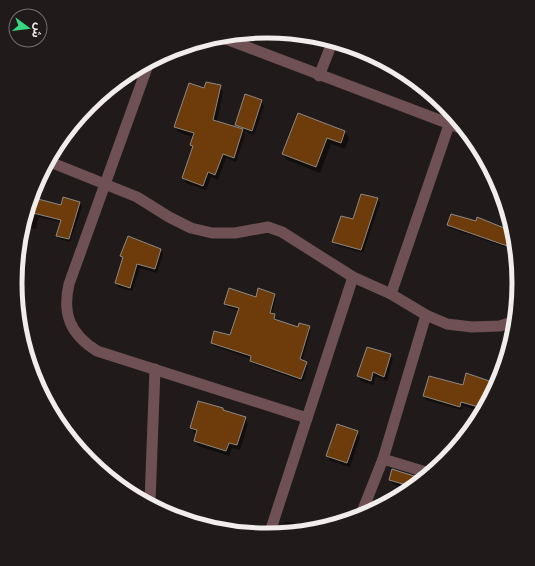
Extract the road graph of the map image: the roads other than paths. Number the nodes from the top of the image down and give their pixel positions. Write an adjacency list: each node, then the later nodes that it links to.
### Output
1 (230, 41): 4 (street)
2 (331, 46): 4 (street)
3 (146, 69): 8 (street)
4 (319, 76): 5 (street)
5 (449, 125): 6 (street); 10 (street)
6 (457, 127)
7 (53, 163): 8 (street)
8 (104, 183): 9 (street); 13 (street)
9 (353, 277): 10 (street); 14 (street)
10 (391, 294): 11 (street)
11 (426, 315): 12 (street); 15 (street)
12 (510, 323)
13 (155, 369): 14 (street); 17 (street)
14 (307, 418): 19 (street)
15 (383, 459): 16 (street); 18 (street)
16 (425, 472)
17 (150, 499)
18 (363, 509)
19 (271, 528)

